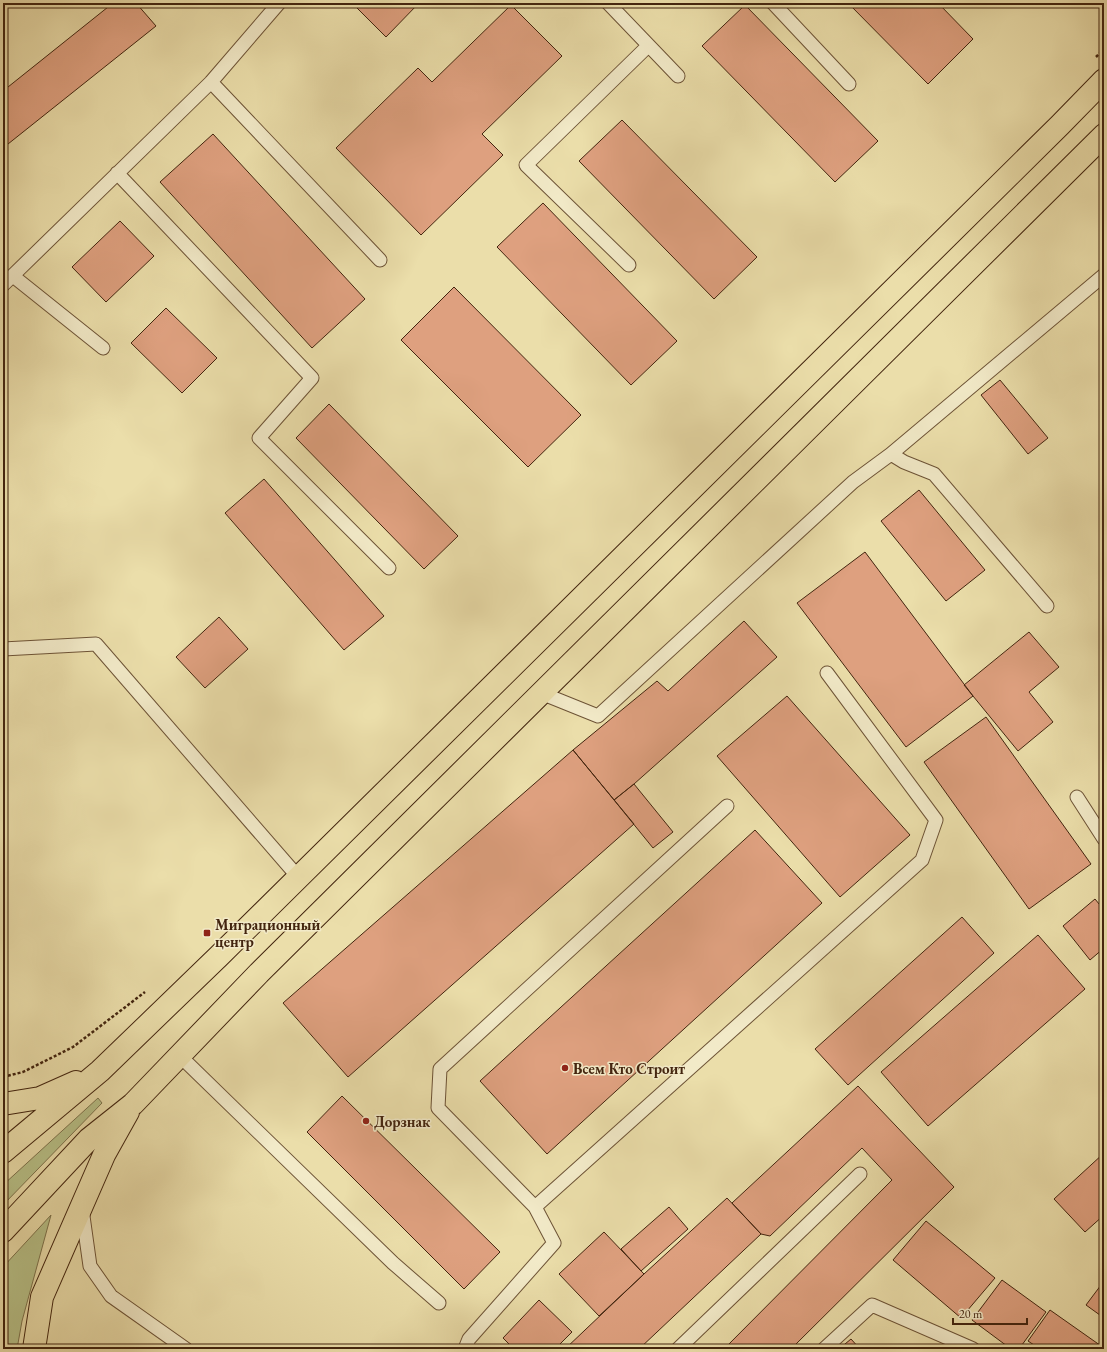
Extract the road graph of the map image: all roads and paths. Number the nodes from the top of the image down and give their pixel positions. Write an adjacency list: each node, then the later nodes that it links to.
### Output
1 (280, 3): 7 (lane)
2 (608, 3): 4 (lane)
3 (773, 3): 8 (lane)
4 (648, 46): 5 (lane); 12 (lane)
5 (678, 76)
6 (1104, 80): 26 (main road)
7 (211, 82): 10 (lane); 11 (lane)
8 (849, 84)
9 (1104, 135): 22 (main road)
10 (117, 173): 13 (lane); 18 (lane)
11 (380, 260)
12 (629, 264)
13 (13, 276): 15 (lane); 16 (lane)
14 (1104, 276): 17 (lane)
15 (3, 285)
16 (103, 348)
17 (890, 454): 19 (lane); 22 (lane)
18 (389, 568)
19 (1047, 606)
20 (3, 649): 26 (lane)
21 (827, 672): 34 (lane)
22 (541, 693): 27 (main road)
23 (1078, 797): 25 (lane)
24 (727, 806): 34 (lane)
25 (1104, 839)
26 (299, 878): 28 (main road)
27 (179, 1055): 30 (main road); 36 (lane)
28 (100, 1071): 29 (main road); 31 (main road)
29 (3, 1104)
30 (133, 1104): 33 (main road); 35 (main road)
31 (3, 1152)
32 (860, 1174): 40 (lane)
33 (82, 1207): 37 (main road); 38 (lane)
34 (535, 1207): 39 (lane)
35 (3, 1231)
36 (440, 1303)
37 (34, 1349)
38 (186, 1349)
39 (465, 1349)
40 (678, 1349)
41 (824, 1349): 42 (lane)
42 (973, 1349)

